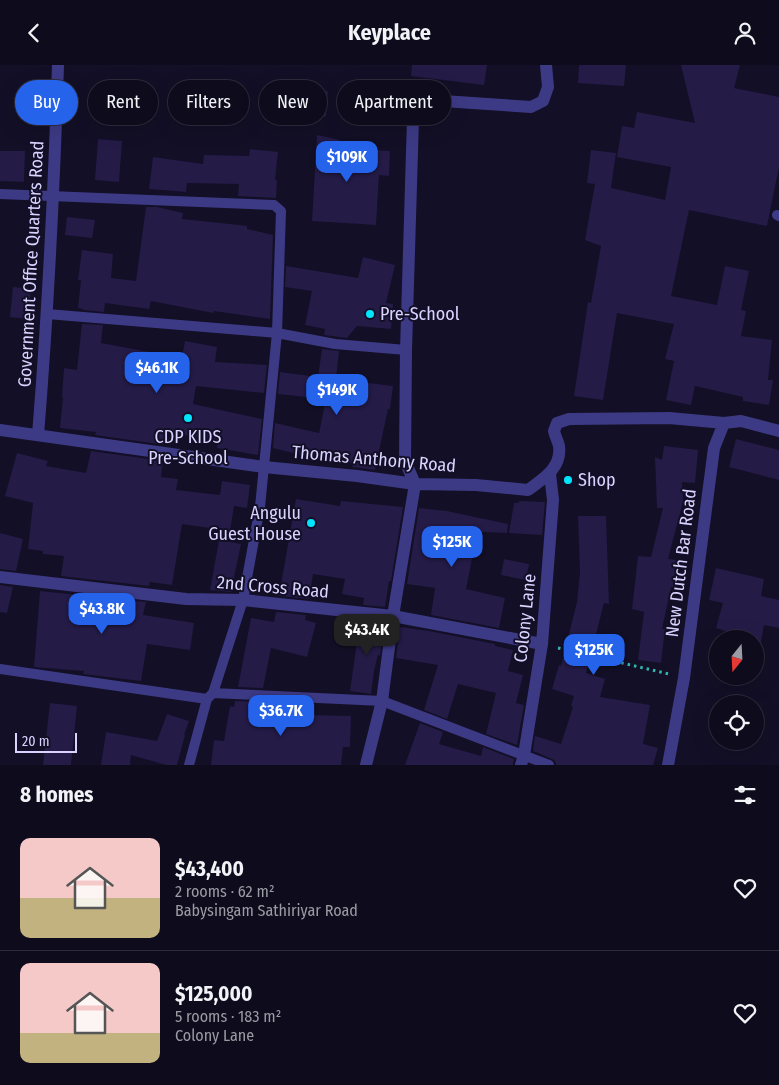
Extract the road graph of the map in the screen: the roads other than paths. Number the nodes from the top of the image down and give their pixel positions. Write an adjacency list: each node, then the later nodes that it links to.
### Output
1 (58, 65): 4 (street, Government Office Quarters Road)
2 (546, 65): 7 (street)
3 (0, 194): 4 (lane)
4 (54, 196): 5 (street, Government Office Quarters Road); 6 (lane)
5 (47, 314): 6 (lane); 11 (street, Government Office Quarters Road)
6 (277, 333): 7 (lane); 12 (lane)
7 (406, 350): 14 (street)
8 (724, 423): 10 (street); 13 (street); 26 (street, New Dutch Bar Road)
9 (0, 430): 11 (street, Thomas Anthony Road)
10 (779, 431)
11 (38, 435): 12 (street, Thomas Anthony Road)
12 (264, 467): 14 (street, Thomas Anthony Road); 16 (lane)
13 (550, 474): 14 (street, Thomas Anthony Road); 18 (street, Colony Lane)
14 (415, 484): 17 (street)
15 (0, 577): 16 (street, 2nd Cross Road)
16 (243, 600): 17 (street, 2nd Cross Road); 20 (lane)
17 (393, 616): 18 (street, 2nd Cross Road); 21 (street)
18 (542, 644): 22 (street, Colony Lane)
19 (0, 669): 20 (lane)
20 (210, 696): 21 (lane); 23 (lane)
21 (382, 701): 22 (lane); 24 (street)
22 (523, 760): 25 (lane)
23 (189, 765)
24 (366, 765)
25 (550, 765)
26 (668, 765)

